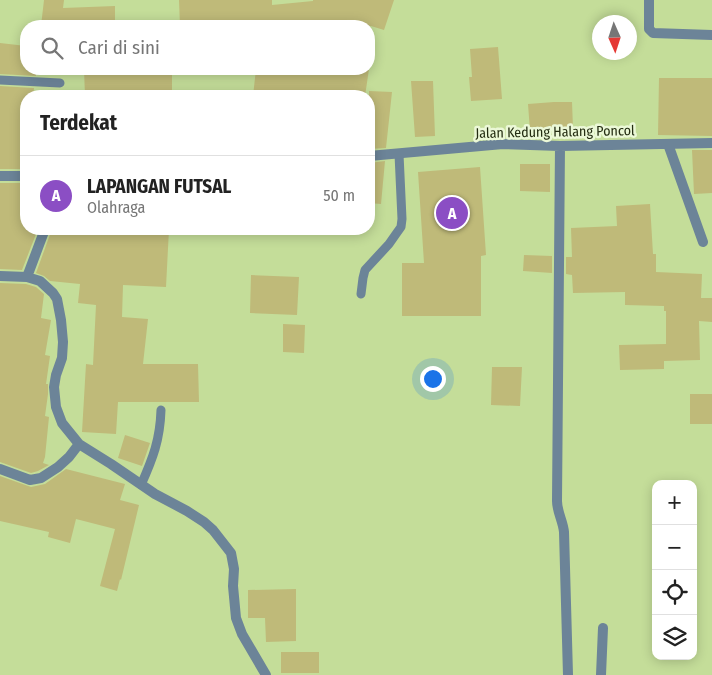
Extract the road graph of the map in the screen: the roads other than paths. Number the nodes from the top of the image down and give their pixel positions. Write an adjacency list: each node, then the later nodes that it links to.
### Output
1 (649, 0): 2 (street)
2 (712, 35)
3 (0, 80): 4 (lane)
4 (60, 83)
5 (712, 143): 6 (street, Jalan Kedung Halang Poncol)
6 (668, 144): 7 (street, Jalan Kedung Halang Poncol); 13 (street)
7 (560, 146): 8 (street, Jalan Kedung Halang Poncol); 23 (street)
8 (398, 154): 9 (street, Jalan Kedung Halang Poncol); 16 (lane)
9 (375, 156)
10 (0, 176): 11 (street)
11 (20, 176)
12 (43, 235): 15 (street)
13 (703, 242)
14 (0, 276): 15 (street)
15 (27, 277): 18 (street)
16 (361, 294)
17 (161, 410): 20 (lane)
18 (79, 444): 19 (street); 20 (street)
19 (0, 469)
20 (141, 485): 22 (street)
21 (603, 628): 24 (street)
22 (266, 675)
23 (568, 675)
24 (601, 675)

